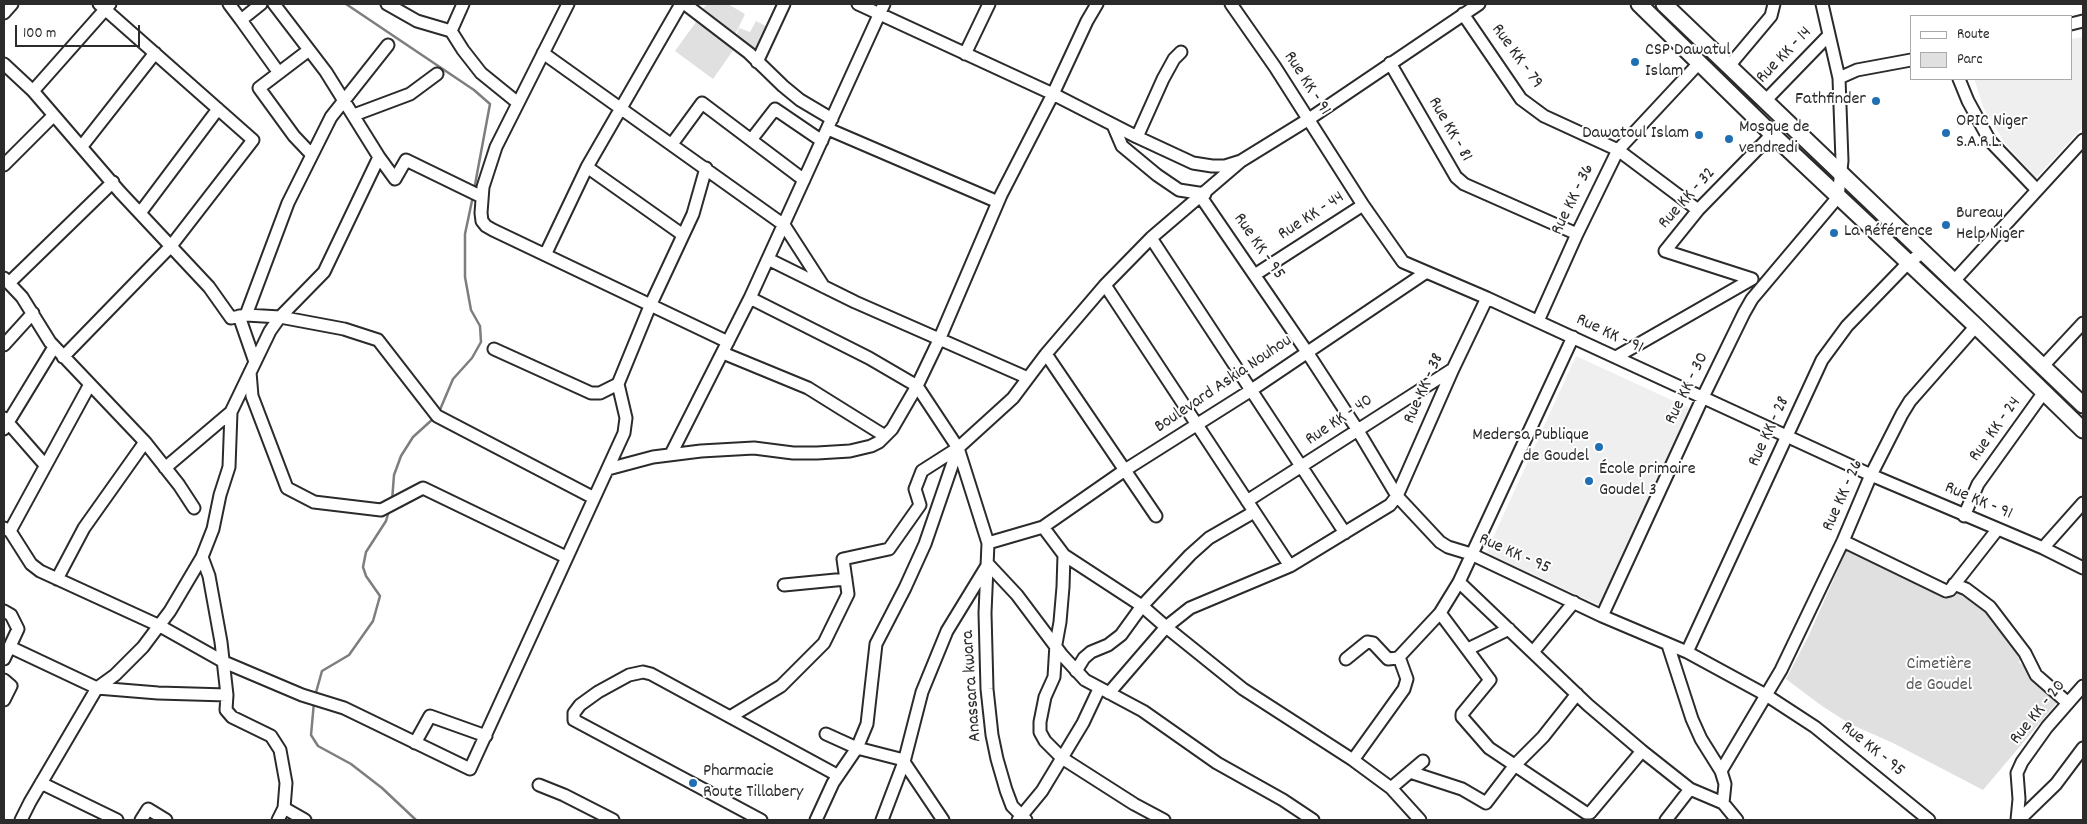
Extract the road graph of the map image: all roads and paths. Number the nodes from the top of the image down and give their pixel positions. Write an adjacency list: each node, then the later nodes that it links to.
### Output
1 (12, 4): 22 (street)
2 (229, 4): 24 (street)
3 (262, 4): 24 (street)
4 (274, 4): 28 (street)
5 (388, 4): 25 (street)
6 (463, 4): 25 (street)
7 (568, 4): 31 (street)
8 (681, 4): 48 (street)
9 (685, 4): 34 (street)
10 (784, 4): 34 (street)
11 (858, 4): 21 (street)
12 (989, 4): 32 (street)
13 (1097, 4): 44 (street)
14 (1232, 4): 52 (street, Rue KK - 91)
15 (1479, 4): 23 (street)
16 (1639, 4): 35 (main road)
17 (1664, 4): 38 (main road)
18 (1774, 4): 38 (street)
19 (1822, 4): 26 (street)
20 (105, 6): 30 (street); 43 (street)
21 (882, 9): 32 (street); 54 (street)
22 (4, 13)
23 (1463, 14): 36 (street); 63 (street, Rue KK - 79)
24 (241, 20): 39 (street)
25 (451, 31): 47 (street)
26 (1829, 35): 41 (street); 46 (street, Rue KK - 14)
27 (388, 45): 45 (street)
28 (309, 50): 39 (street); 45 (street)
29 (1181, 52): 57 (street)
30 (155, 53): 49 (street); 62 (street)
31 (543, 53): 47 (street); 48 (street)
32 (966, 54): 44 (street)
33 (1910, 60): 41 (street)
34 (757, 62): 54 (street)
35 (1700, 62): 56 (main road); 63 (street, Rue KK - 36)
36 (1390, 63): 52 (street); 82 (street, Rue KK - 81)
37 (4, 64): 43 (street)
38 (1729, 66): 46 (main road)
39 (279, 73): 64 (street)
40 (437, 74): 50 (street)
41 (1839, 78): 70 (street)
42 (1959, 80): 73 (street)
43 (34, 91): 51 (street)
44 (1053, 94): 55 (street); 77 (street)
45 (345, 102): 50 (street); 64 (street)
46 (1765, 102): 53 (main road)
47 (518, 103): 75 (street)
48 (620, 108): 61 (street); 68 (street)
49 (218, 109): 80 (street); 85 (street)
50 (354, 115): 65 (street)
51 (53, 116): 62 (street); 67 (street)
52 (1309, 119): 66 (street); 78 (street, Rue KK - 91)
53 (1785, 121): 56 (street, Rue KK - 32); 70 (main road)
54 (830, 124): 60 (street); 77 (street)
55 (1113, 125): 57 (street); 74 (street)
56 (1773, 135): 76 (main road); 79 (street, Rue KK - 32)
57 (1137, 137): 66 (street)
58 (751, 140): 60 (street); 61 (street); 71 (street)
59 (2083, 140): 73 (street)
60 (822, 141): 71 (street)
61 (672, 144): 69 (street)
62 (82, 146): 72 (street)
63 (1618, 150): 79 (street, Rue KK - 79); 82 (street, Rue KK - 36)
64 (312, 154): 100 (street)
65 (379, 157): 75 (street); 101 (street)
66 (1241, 161): 74 (street)
67 (4, 164)
68 (587, 167): 83 (street); 87 (street)
69 (706, 168): 81 (street); 83 (street)
70 (1841, 175): 76 (street); 86 (main road)
71 (804, 180): 81 (street)
72 (113, 182): 80 (street); 92 (street)
73 (2037, 190): 93 (street)
74 (1203, 195): 84 (street); 91 (street, Rue KK - 95)
75 (482, 196): 87 (street)
76 (1838, 197): 89 (main road); 124 (street, Rue KK - 30)
77 (998, 202): 106 (street)
78 (1363, 205): 90 (street, Rue KK - 91); 91 (street, Rue KK - 44)
79 (1698, 210): 114 (street, Rue KK - 32)
80 (140, 214): 85 (street)
81 (784, 225): 88 (street); 95 (street)
82 (1577, 234): 102 (street, Rue KK - 36)
83 (683, 235): 98 (street)
84 (1151, 238): 94 (street); 122 (street)
85 (171, 246): 100 (street); 113 (street)
86 (1923, 252): 89 (street, Rue KK - 28); 93 (main road)
87 (546, 253): 98 (street)
88 (768, 260): 95 (street); 96 (street)
89 (1908, 263): 104 (main road); 132 (street, Rue KK - 28)
90 (1425, 273): 97 (street, Rue KK - 91); 111 (street, Boulevard Askia Nouhou)
91 (1256, 274): 111 (street, Rue KK - 95)
92 (7, 280): 99 (street)
93 (1954, 281): 115 (main road)
94 (1105, 285): 112 (street); 128 (street)
95 (824, 287): 106 (street)
96 (750, 298): 109 (street); 121 (street)
97 (1487, 298): 102 (street, Rue KK - 91); 117 (street, Rue KK - 38)
98 (650, 306): 109 (street); 119 (street)
99 (34, 313): 107 (street); 108 (street)
100 (243, 316): 101 (street); 116 (street)
101 (280, 318): 116 (street); 143 (street)
102 (1538, 321): 105 (street, Rue KK - 91)
103 (2083, 323): 115 (street)
104 (1976, 326): 123 (main road); 141 (street, Rue KK - 26)
105 (1573, 337): 114 (street, Rue KK - 91); 157 (street)
106 (939, 340): 118 (street); 121 (street)
107 (4, 345)
108 (54, 347): 113 (street); 127 (street)
109 (726, 347): 131 (street); 135 (street)
110 (494, 349): 119 (street)
111 (1307, 352): 122 (street, Boulevard Askia Nouhou); 129 (street, Rue KK - 95)
112 (1046, 354): 118 (street); 140 (street)
113 (63, 357): 120 (street)
114 (1616, 357): 124 (street, Rue KK - 91)
115 (2043, 366): 125 (main road)
116 (252, 367): 126 (street); 160 (street)
117 (1453, 369): 129 (street, Rue KK - 40); 142 (street, Rue KK - 38)
118 (1028, 378): 134 (street)
119 (618, 384): 139 (street)
120 (90, 386): 133 (street); 136 (street)
121 (917, 386): 131 (street); 134 (street, Anassara kwara)
122 (1250, 391): 128 (street, Boulevard Askia Nouhou); 137 (street)
123 (2044, 392): 130 (main road); 149 (street, Rue KK - 24)
124 (1703, 397): 132 (street, Rue KK - 91); 173 (street, Rue KK - 30)
125 (2083, 405)
126 (231, 412): 138 (street); 159 (street)
127 (5, 424): 136 (street)
128 (1198, 424): 140 (street, Boulevard Askia Nouhou); 144 (street)
129 (1357, 429): 137 (street, Rue KK - 40); 142 (street, Rue KK - 95)
130 (2083, 430)
131 (885, 436): 135 (street)
132 (1788, 436): 141 (street, Rue KK - 91); 182 (street, Rue KK - 28)
133 (145, 442): 138 (street); 164 (street)
134 (958, 448): 155 (street, Anassara kwara); 165 (street); 201 (street)
135 (672, 454): 139 (street)
136 (46, 465): 151 (street)
137 (1302, 467): 144 (street, Rue KK - 40); 153 (street)
138 (165, 468): 146 (street)
139 (608, 469): 143 (street)
140 (1125, 470): 148 (street); 150 (street, Boulevard Askia Nouhou)
141 (1871, 475): 149 (street, Rue KK - 91); 154 (street, Rue KK - 26)
142 (1397, 496): 153 (street); 157 (street, Rue KK - 95)
143 (594, 498): 160 (street)
144 (1246, 501): 147 (street)
145 (2083, 503): 156 (street)
146 (194, 508)
147 (1254, 512): 162 (street); 170 (street)
148 (1156, 516)
149 (1964, 516): 152 (street, Rue KK - 91)
150 (1043, 526): 155 (street, Boulevard Askia Nouhou); 158 (street)
151 (7, 530): 164 (street)
152 (1997, 530): 156 (street, Rue KK - 91); 167 (street)
153 (1345, 533): 162 (street)
154 (1843, 541): 167 (street); 194 (street, Rue KK - 26)
155 (988, 543): 161 (street, Anassara kwara)
156 (2043, 548): 163 (street, Rue KK - 91)
157 (1471, 554): 166 (street); 169 (street, Rue KK - 95)
158 (1064, 555): 170 (street); 177 (street)
159 (202, 557): 174 (street); 186 (street)
160 (566, 557): 199 (street)
161 (988, 564): 177 (street); 207 (street); 219 (street, Anassara kwara)
162 (1290, 566): 175 (street)
163 (2083, 568)
164 (57, 579): 174 (street)
165 (846, 579): 168 (street); 197 (street)
166 (1459, 582): 172 (street); 176 (street)
167 (1954, 584): 196 (street)
168 (784, 585)
169 (1574, 602): 173 (street, Rue KK - 95); 181 (street)
170 (1142, 606): 175 (street); 187 (street)
171 (4, 611): 179 (street)
172 (1440, 613): 180 (street); 183 (street)
173 (1602, 616): 178 (street, Rue KK - 95)
174 (160, 626): 186 (street); 190 (street)
175 (1166, 627): 191 (street); 205 (street)
176 (1509, 629): 180 (street); 181 (street)
177 (1056, 644): 187 (street); 204 (street)
178 (1668, 645): 182 (street, Rue KK - 95); 209 (street)
179 (10, 647): 184 (street); 190 (street)
180 (1468, 649): 208 (street)
181 (1533, 652): 192 (street)
182 (1688, 652): 194 (street, Rue KK - 95)
183 (1399, 657): 185 (street); 205 (street)
184 (4, 659)
185 (1346, 659)
186 (224, 662): 193 (street); 200 (street)
187 (1076, 671): 191 (street)
188 (4, 680): 195 (street)
189 (2083, 686): 196 (street, Rue KK - 20)
190 (97, 688): 193 (street); 212 (street)
191 (1104, 691): 204 (street); 232 (street)
192 (1577, 694): 203 (street); 208 (street)
193 (227, 695): 217 (street)
194 (1766, 695): 209 (street, Rue KK - 26); 235 (street, Rue KK - 95)
195 (4, 700)
196 (2068, 703): 236 (street, Rue KK - 20)
197 (730, 717): 211 (street); 228 (street)
198 (826, 734): 201 (street)
199 (486, 736): 200 (street); 200 (street)
200 (416, 743)
201 (857, 748): 207 (street); 211 (street)
202 (2083, 748): 236 (street)
203 (1642, 751): 208 (street); 215 (street)
204 (1062, 758): 219 (street); 231 (street)
205 (1353, 760): 214 (street)
206 (1424, 761): 210 (street)
207 (904, 762): 218 (street); 230 (street)
208 (1515, 766): 210 (street)
209 (1720, 771): 216 (street)
210 (1410, 772): 214 (street)
211 (837, 775): 229 (street)
212 (41, 782): 221 (street); 222 (street)
213 (539, 785): 227 (street)
214 (1391, 788): 233 (street)
215 (1690, 789): 216 (street); 234 (street)
216 (1723, 804): 220 (street)
217 (284, 808): 225 (street); 226 (street)
218 (940, 818)
219 (1022, 819)
220 (1735, 819)
221 (21, 820)
222 (117, 820)
223 (141, 820): 224 (street)
224 (166, 820)
225 (278, 820)
226 (305, 820)
227 (613, 820)
228 (761, 820)
229 (816, 820)
230 (882, 820)
231 (1164, 820)
232 (1312, 820)
233 (1420, 820)
234 (1666, 820)
235 (1929, 820)
236 (2018, 820)

